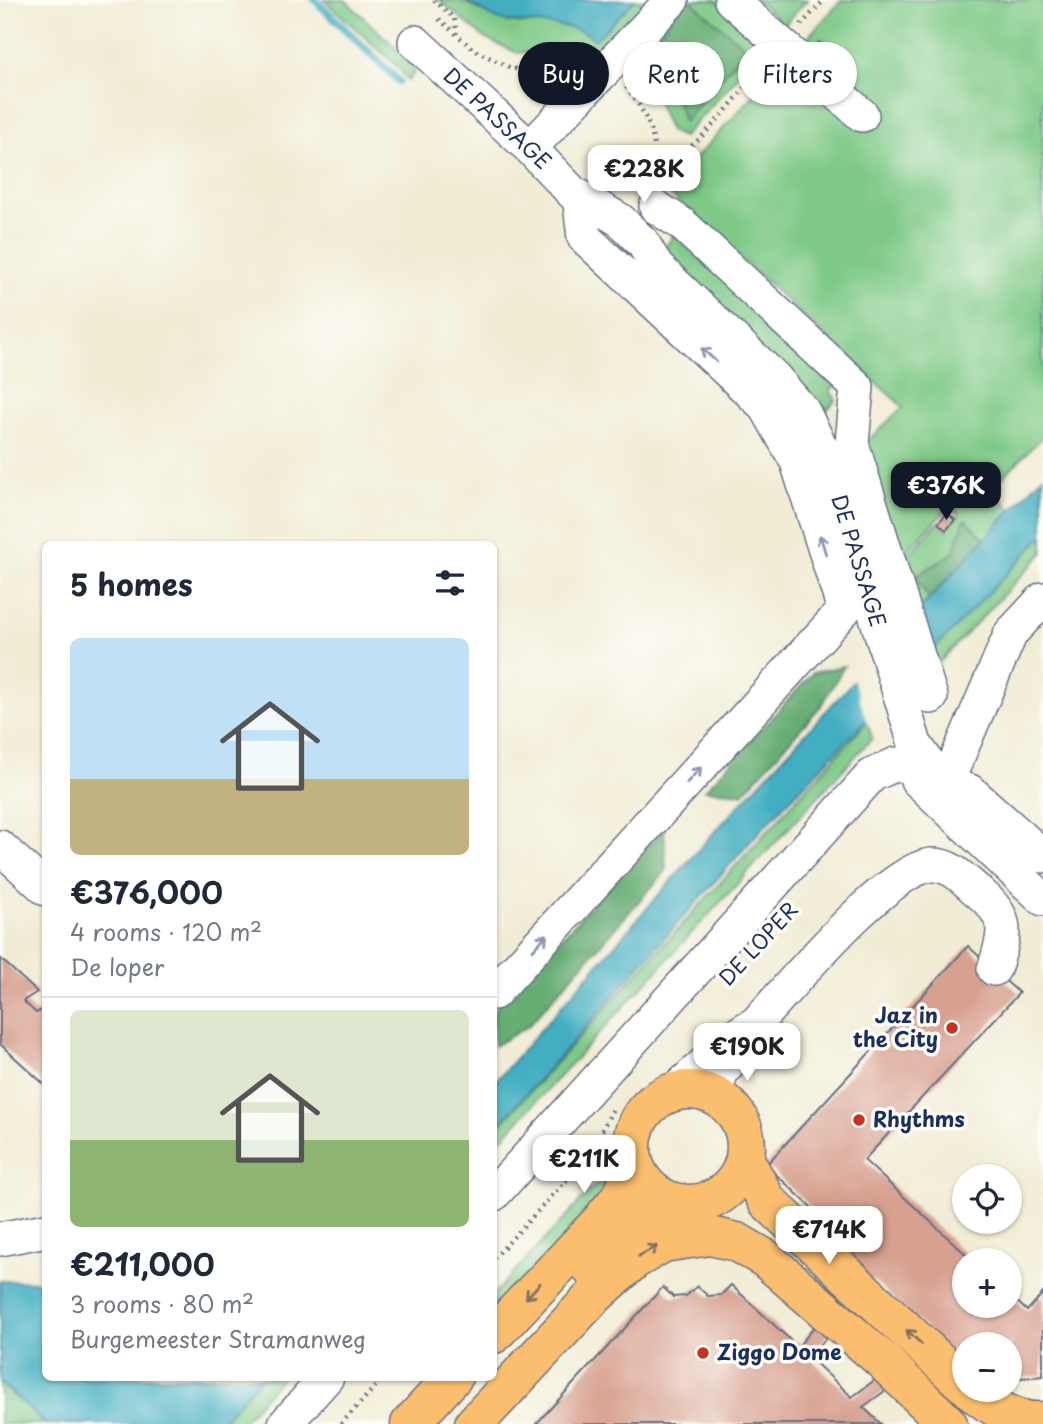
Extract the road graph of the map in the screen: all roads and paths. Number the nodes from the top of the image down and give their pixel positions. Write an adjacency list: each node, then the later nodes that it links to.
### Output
1 (435, 0): 6 (path)
2 (672, 0): 14 (street)
3 (732, 0): 8 (street)
4 (824, 0): 9 (path)
5 (439, 19): 6 (path, DE PASSAGE)
6 (457, 35): 10 (path, DE PASSAGE)
7 (415, 42): 14 (street, DE PASSAGE)
8 (779, 42)
9 (785, 42)
10 (474, 50)
11 (738, 93): 15 (path)
12 (851, 105): 13 (street)
13 (862, 115)
14 (530, 148): 16 (street, DE PASSAGE)
15 (656, 167)
16 (579, 196): 18 (street, DE PASSAGE); 26 (street, one-way to 16)
17 (656, 207): 18 (street)
18 (883, 597): 20 (street)
19 (1043, 599): 20 (street)
20 (925, 776): 22 (street); 24 (street); 33 (street, DE LOPER)
21 (0, 847): 23 (street)
22 (1043, 856)
23 (42, 885)
24 (1043, 899)
25 (994, 969): 27 (street)
26 (497, 990)
27 (755, 1024): 28 (street); 29 (street)
28 (671, 1093): 29 (main road); 32 (main road)
29 (715, 1096): 31 (main road)
30 (616, 1103): 38 (path)
31 (745, 1160): 34 (main road); 37 (main road)
32 (634, 1165): 34 (main road); 39 (main road, one-way to 39)
33 (497, 1191)
34 (691, 1203): 37 (main road); 40 (main road)
35 (42, 1231): 36 (street)
36 (0, 1239)
37 (781, 1242): 40 (main road, one-way to 37); 41 (main road, one-way to 37); 51 (main road)
38 (497, 1255)
39 (497, 1331)
40 (529, 1366): 50 (main road)
41 (952, 1375)
42 (323, 1381): 47 (street)
43 (380, 1381): 48 (path)
44 (449, 1381): 49 (main road)
45 (994, 1402): 46 (main road)
46 (1043, 1421)
47 (285, 1424)
48 (341, 1424)
49 (410, 1424)
50 (474, 1424)
51 (948, 1424)

